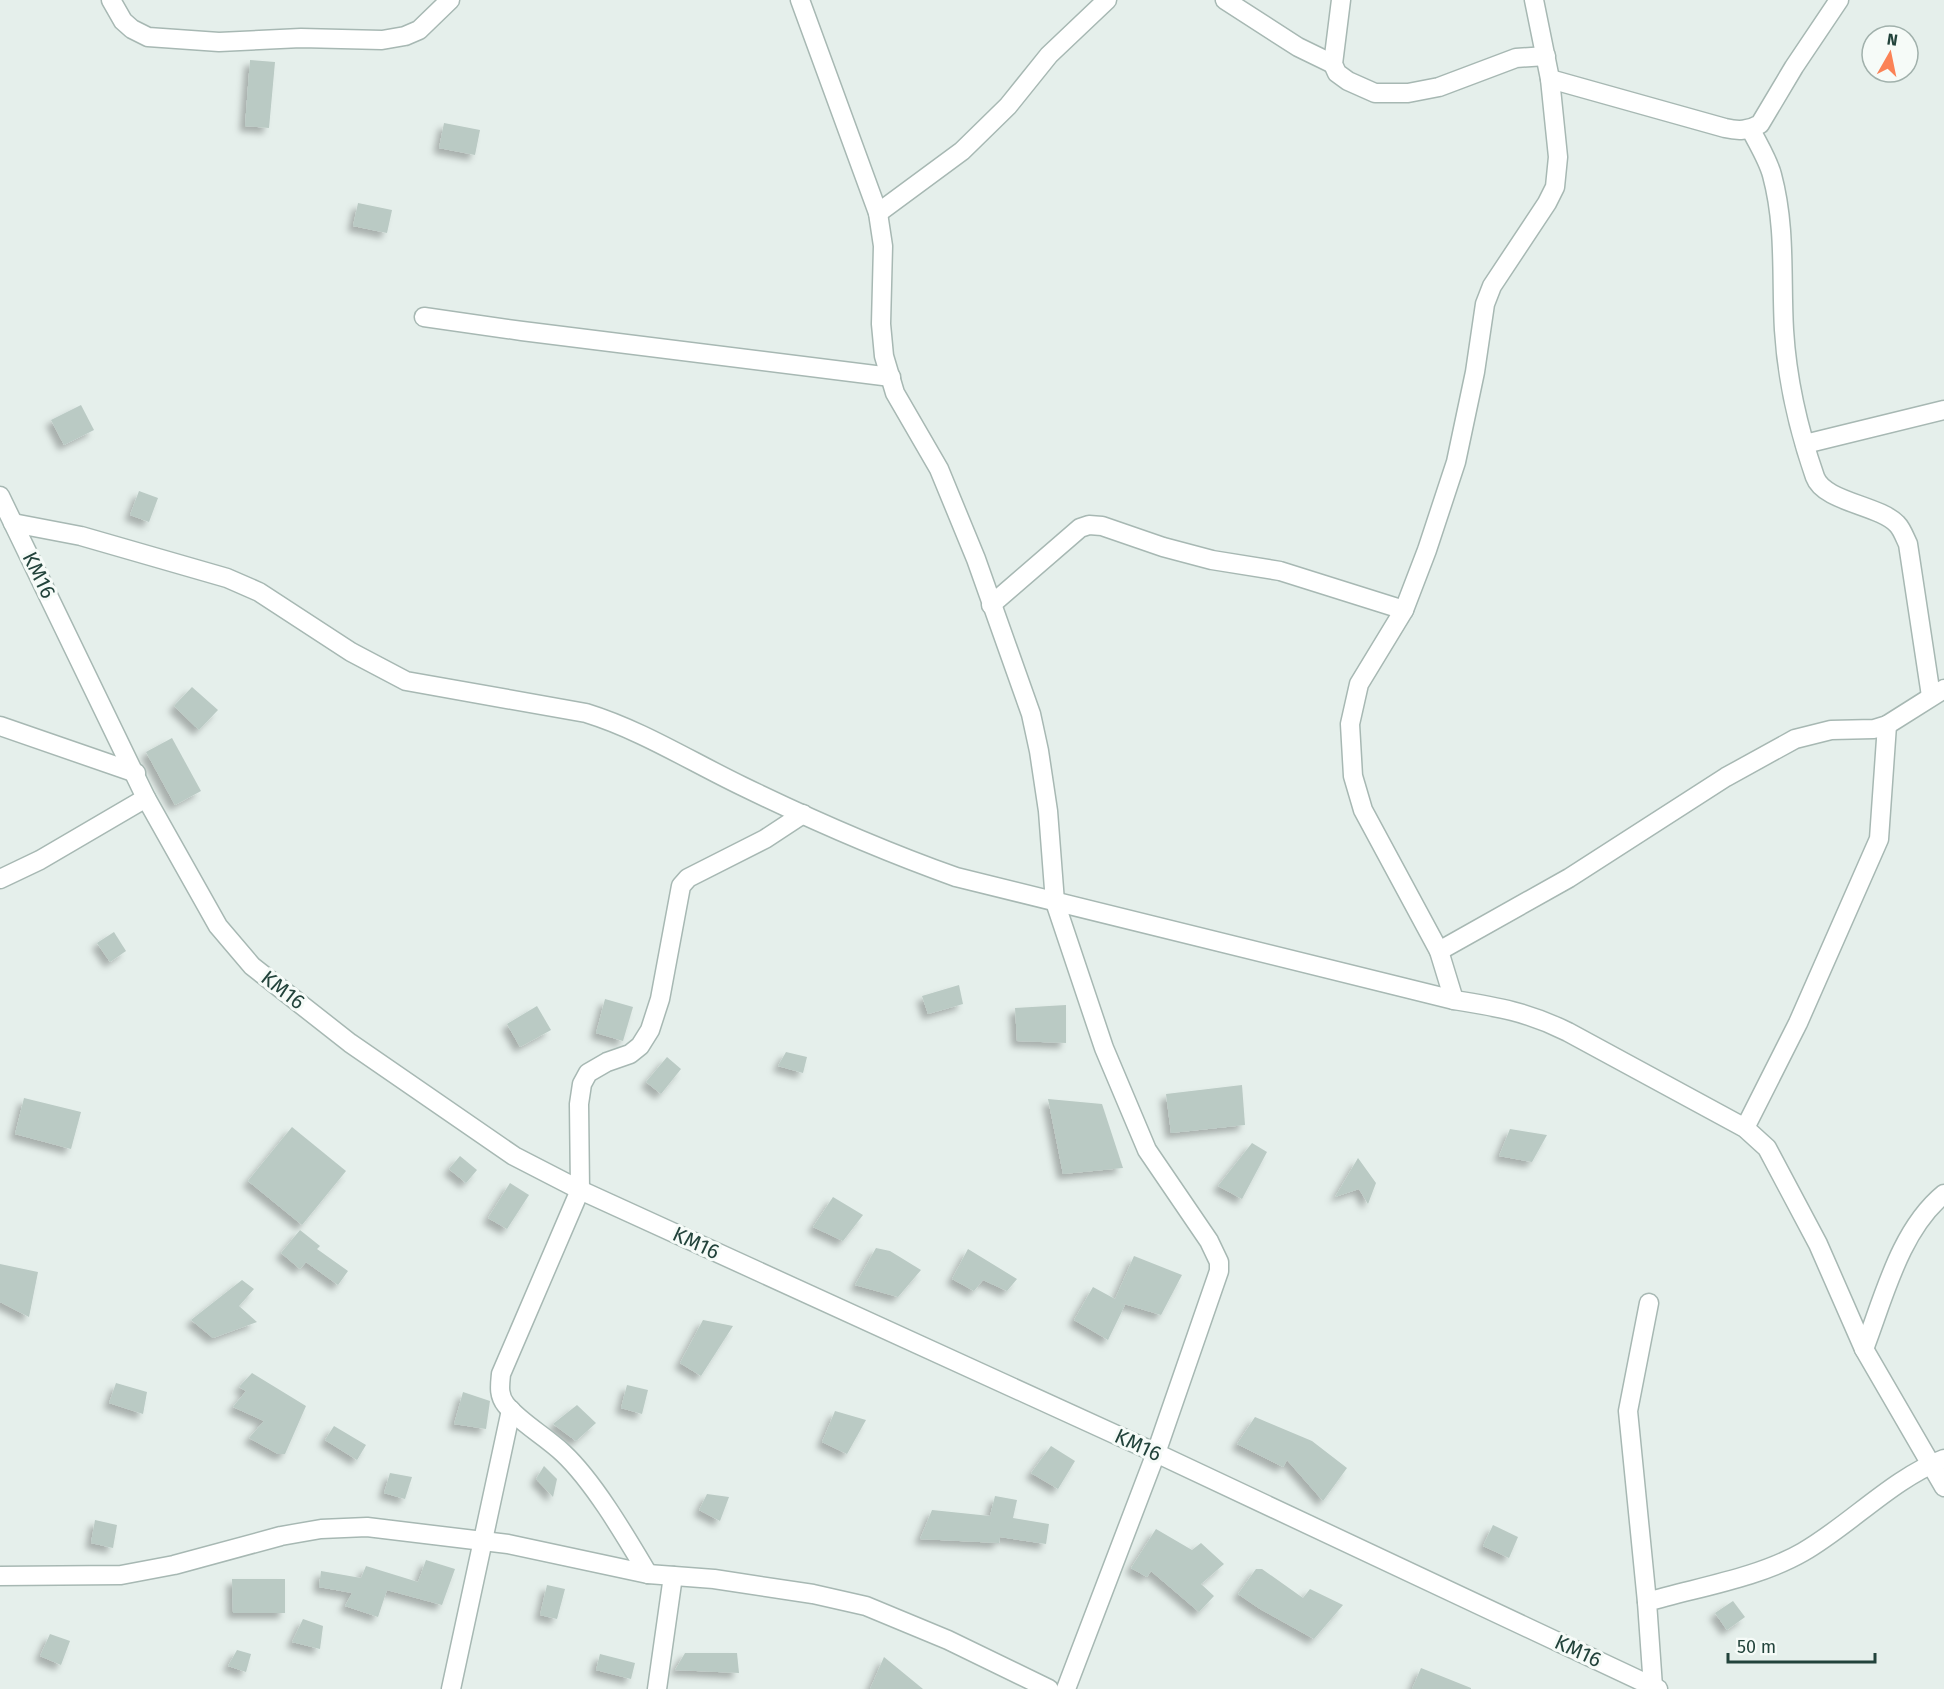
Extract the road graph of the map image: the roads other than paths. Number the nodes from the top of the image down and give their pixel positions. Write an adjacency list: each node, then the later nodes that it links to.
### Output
1 (111, 0): 2 (street)
2 (450, 0)
3 (800, 0): 13 (street)
4 (1107, 0): 13 (street)
5 (1225, 0): 10 (street)
6 (1341, 0): 10 (street)
7 (1534, 0): 9 (street)
8 (1839, 0): 12 (street)
9 (1546, 56): 10 (street); 11 (street)
10 (1333, 64)
11 (1550, 79): 12 (street); 21 (street)
12 (1751, 130): 17 (street)
13 (878, 213): 15 (street)
14 (424, 317): 15 (street)
15 (891, 377): 20 (street)
16 (1944, 410): 17 (street)
17 (1805, 444): 22 (street)
18 (0, 496): 19 (street, KM16)
19 (13, 523): 25 (street, KM16); 27 (street)
20 (991, 605): 21 (street); 29 (street)
21 (1404, 610): 30 (street)
22 (1937, 692): 23 (street)
23 (1887, 725): 30 (street); 32 (street)
24 (0, 726): 25 (street)
25 (136, 773): 26 (street, KM16)
26 (146, 798): 28 (street); 33 (street, KM16)
27 (803, 814): 29 (street); 33 (street)
28 (0, 879)
29 (1055, 902): 31 (street); 38 (street)
30 (1439, 951): 31 (street)
31 (1454, 1000): 32 (street)
32 (1745, 1128): 36 (street)
33 (580, 1190): 37 (street); 38 (street, KM16)
34 (1944, 1194): 36 (street)
35 (1649, 1303): 45 (street)
36 (1864, 1349): 39 (street)
37 (511, 1410): 41 (street); 43 (street)
38 (1156, 1453): 46 (street, KM16); 50 (street)
39 (1938, 1461): 40 (street); 45 (street)
40 (1944, 1487)
41 (482, 1541): 42 (street); 43 (street); 47 (street)
42 (4, 1574)
43 (648, 1574): 44 (street)
44 (673, 1576): 48 (street); 49 (street)
45 (1647, 1602): 46 (street)
46 (1655, 1688)
47 (451, 1689)
48 (657, 1689)
49 (1048, 1689)
50 (1066, 1689)

